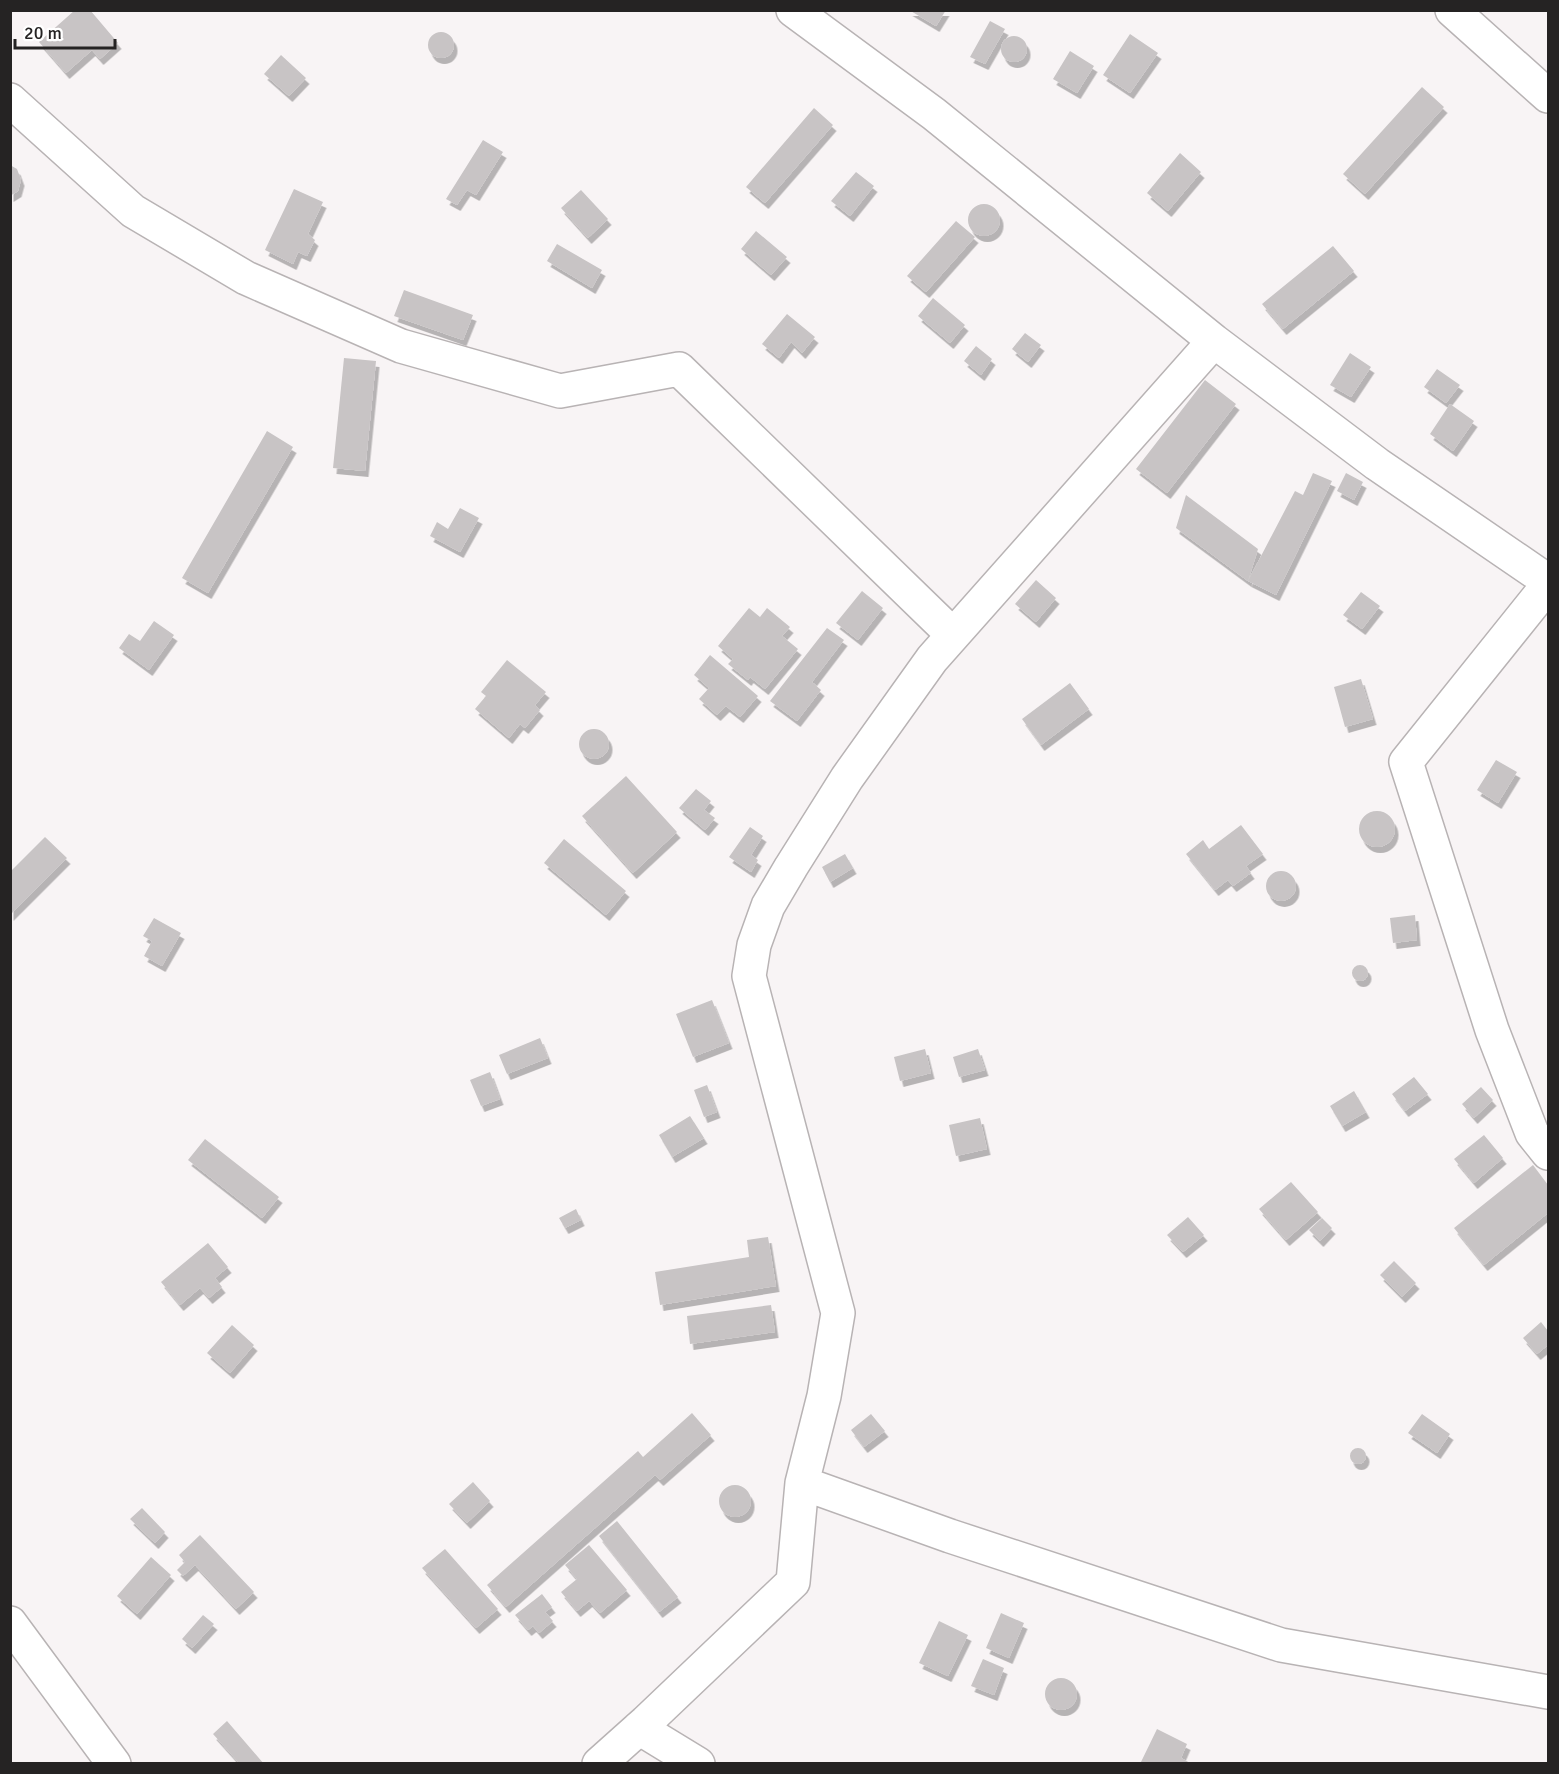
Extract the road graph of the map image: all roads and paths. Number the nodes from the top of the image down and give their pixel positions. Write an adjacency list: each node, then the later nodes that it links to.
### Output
1 (793, 10): 5 (street)
2 (1452, 10): 3 (street)
3 (1548, 96)
4 (10, 100): 7 (street)
5 (1214, 341): 6 (street); 7 (street)
6 (1548, 583): 8 (street)
7 (953, 635): 9 (street)
8 (1548, 1153)
9 (802, 1483): 11 (street); 12 (street)
10 (10, 1623): 13 (street)
11 (1548, 1692)
12 (639, 1728): 14 (street); 15 (street)
13 (114, 1764)
14 (599, 1764)
15 (698, 1764)

